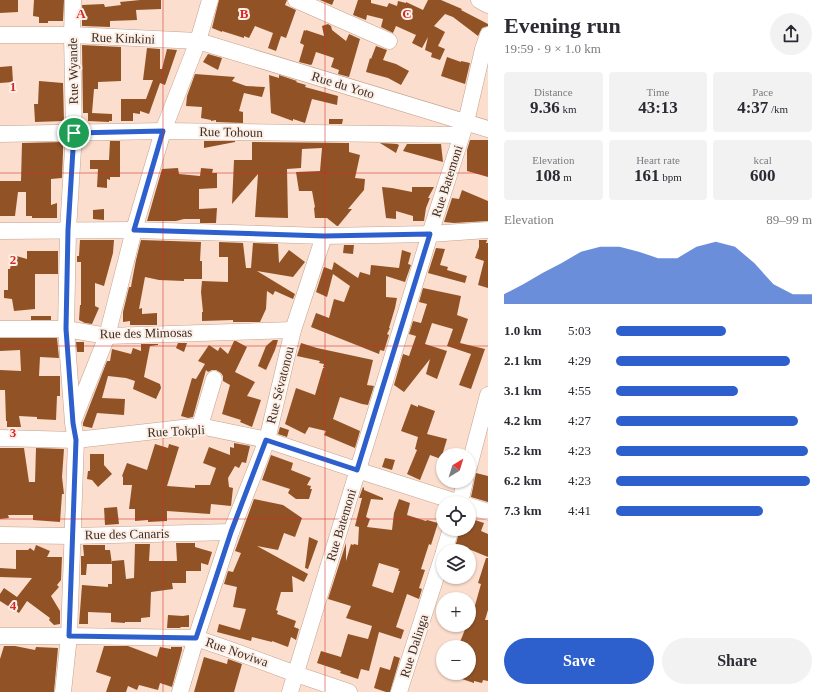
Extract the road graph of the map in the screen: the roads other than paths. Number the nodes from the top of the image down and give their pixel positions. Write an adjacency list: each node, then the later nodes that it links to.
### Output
1 (74, 0): 8 (street, Rue Wyande)
2 (210, 0): 9 (street)
3 (296, 0): 10 (street)
4 (479, 0): 5 (street)
5 (488, 5)
6 (0, 35): 8 (street, Rue Kinkini)
7 (488, 35): 11 (street, Rue Batemoni)
8 (72, 36): 9 (street, Rue Kinkini); 14 (street, Rue Wyande)
9 (198, 41): 11 (street, Rue du Yoto); 13 (street)
10 (389, 41)
11 (464, 129): 12 (street, Rue du Yoto); 13 (street, Rue Tohoun); 20 (street, Rue Batemoni)
12 (488, 129)
13 (163, 131): 14 (street, Rue Tohoun); 17 (street)
14 (74, 133): 15 (street, Rue Tohoun); 16 (street, Rue Wyande)
15 (0, 134)
16 (68, 230): 17 (street); 19 (street); 23 (street, Rue Wyande)
17 (134, 230): 21 (street); 25 (street)
18 (488, 230): 20 (street)
19 (0, 231)
20 (430, 234): 21 (street); 34 (street, Rue Batemoni)
21 (324, 236): 24 (street, Rue Sévatonou)
22 (0, 329): 23 (street, Rue des Mimosas)
23 (66, 329): 25 (street, Rue des Mimosas); 28 (street, Rue Wyande)
24 (293, 330): 25 (street, Rue des Mimosas); 32 (street, Rue Sévatonou)
25 (107, 336): 28 (street)
26 (214, 380): 29 (street)
27 (488, 395): 33 (street)
28 (73, 423): 31 (street, Rue Wyande)
29 (200, 426): 31 (street, Rue Tokpli); 32 (street, Rue Tokpli)
30 (0, 438): 31 (street, Rue Tokpli)
31 (76, 440): 40 (street, Rue Wyande)
32 (266, 440): 34 (street, Rue Tokpli); 38 (street, Rue Sévatonou)
33 (474, 448)
34 (357, 470): 35 (street, Rue Tokpli); 45 (street, Rue Batemoni)
35 (438, 496)
36 (476, 508): 37 (street)
37 (488, 512)
38 (231, 532): 40 (street, Rue des Canaris); 44 (street, Rue Sévatonou)
39 (0, 535): 40 (street, Rue des Canaris)
40 (72, 536): 43 (street, Rue Wyande)
41 (436, 577): 50 (street, Rue Dalinga)
42 (0, 636): 43 (street, Rue Noviwa)
43 (69, 636): 44 (street, Rue Noviwa); 46 (street, Rue Wyande)
44 (196, 638): 45 (street, Rue Noviwa); 47 (street, Rue Sévatonou)
45 (296, 674): 48 (street, Rue Batemoni); 49 (street, Rue Noviwa)
46 (63, 692)
47 (180, 692)
48 (290, 692)
49 (349, 692)
50 (399, 692)

